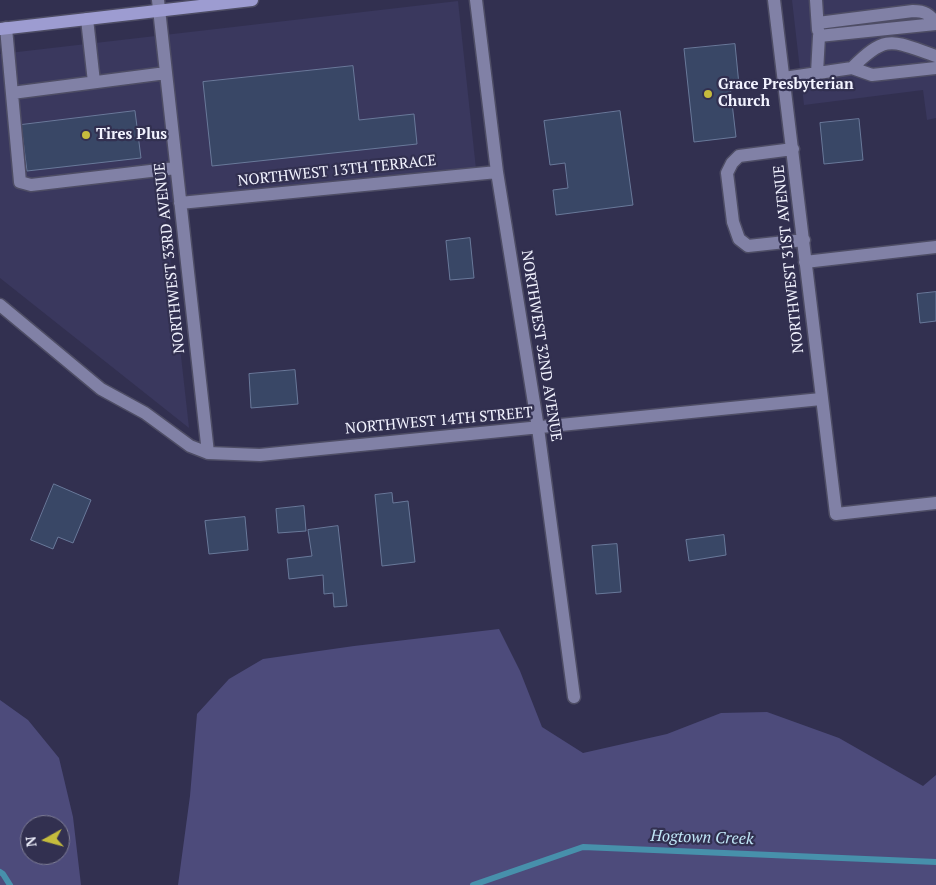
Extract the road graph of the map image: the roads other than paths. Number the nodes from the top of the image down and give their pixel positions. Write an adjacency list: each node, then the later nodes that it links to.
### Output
1 (252, 0): 5 (main road)
2 (476, 0): 21 (street, NORTHWEST 32ND AVENUE)
3 (774, 0): 16 (street, NORTHWEST 31ST AVENUE)
4 (816, 0): 7 (street)
5 (158, 5): 6 (main road); 14 (street, NORTHWEST 33RD AVENUE)
6 (87, 19): 9 (main road); 17 (street)
7 (818, 23): 8 (street); 10 (street)
8 (936, 23): 10 (street)
9 (3, 29): 18 (street)
10 (819, 36): 15 (street)
11 (936, 56): 12 (street)
12 (852, 68): 13 (street); 15 (street)
13 (936, 68)
14 (166, 73): 17 (street); 20 (street, NORTHWEST 33RD AVENUE)
15 (817, 73): 16 (street)
16 (784, 78): 19 (street, NORTHWEST 31ST AVENUE)
17 (94, 82): 18 (street)
18 (12, 93): 20 (street)
19 (793, 149): 23 (street, NORTHWEST 31ST AVENUE); 23 (street)
20 (176, 168): 22 (street, NORTHWEST 33RD AVENUE)
21 (497, 172): 22 (street, NORTHWEST 13TH TERRACE); 28 (street, NORTHWEST 32ND AVENUE)
22 (180, 203): 29 (street, NORTHWEST 33RD AVENUE)
23 (804, 240): 25 (street, NORTHWEST 31ST AVENUE)
24 (936, 247): 25 (street)
25 (805, 262): 27 (street, NORTHWEST 31ST AVENUE)
26 (0, 305): 29 (street)
27 (821, 399): 28 (street, NORTHWEST 14TH STREET); 30 (street, NORTHWEST 31ST AVENUE)
28 (538, 428): 29 (street, NORTHWEST 14TH STREET); 31 (street, NORTHWEST 32ND AVENUE)
29 (208, 453)
30 (936, 503)
31 (574, 697)

